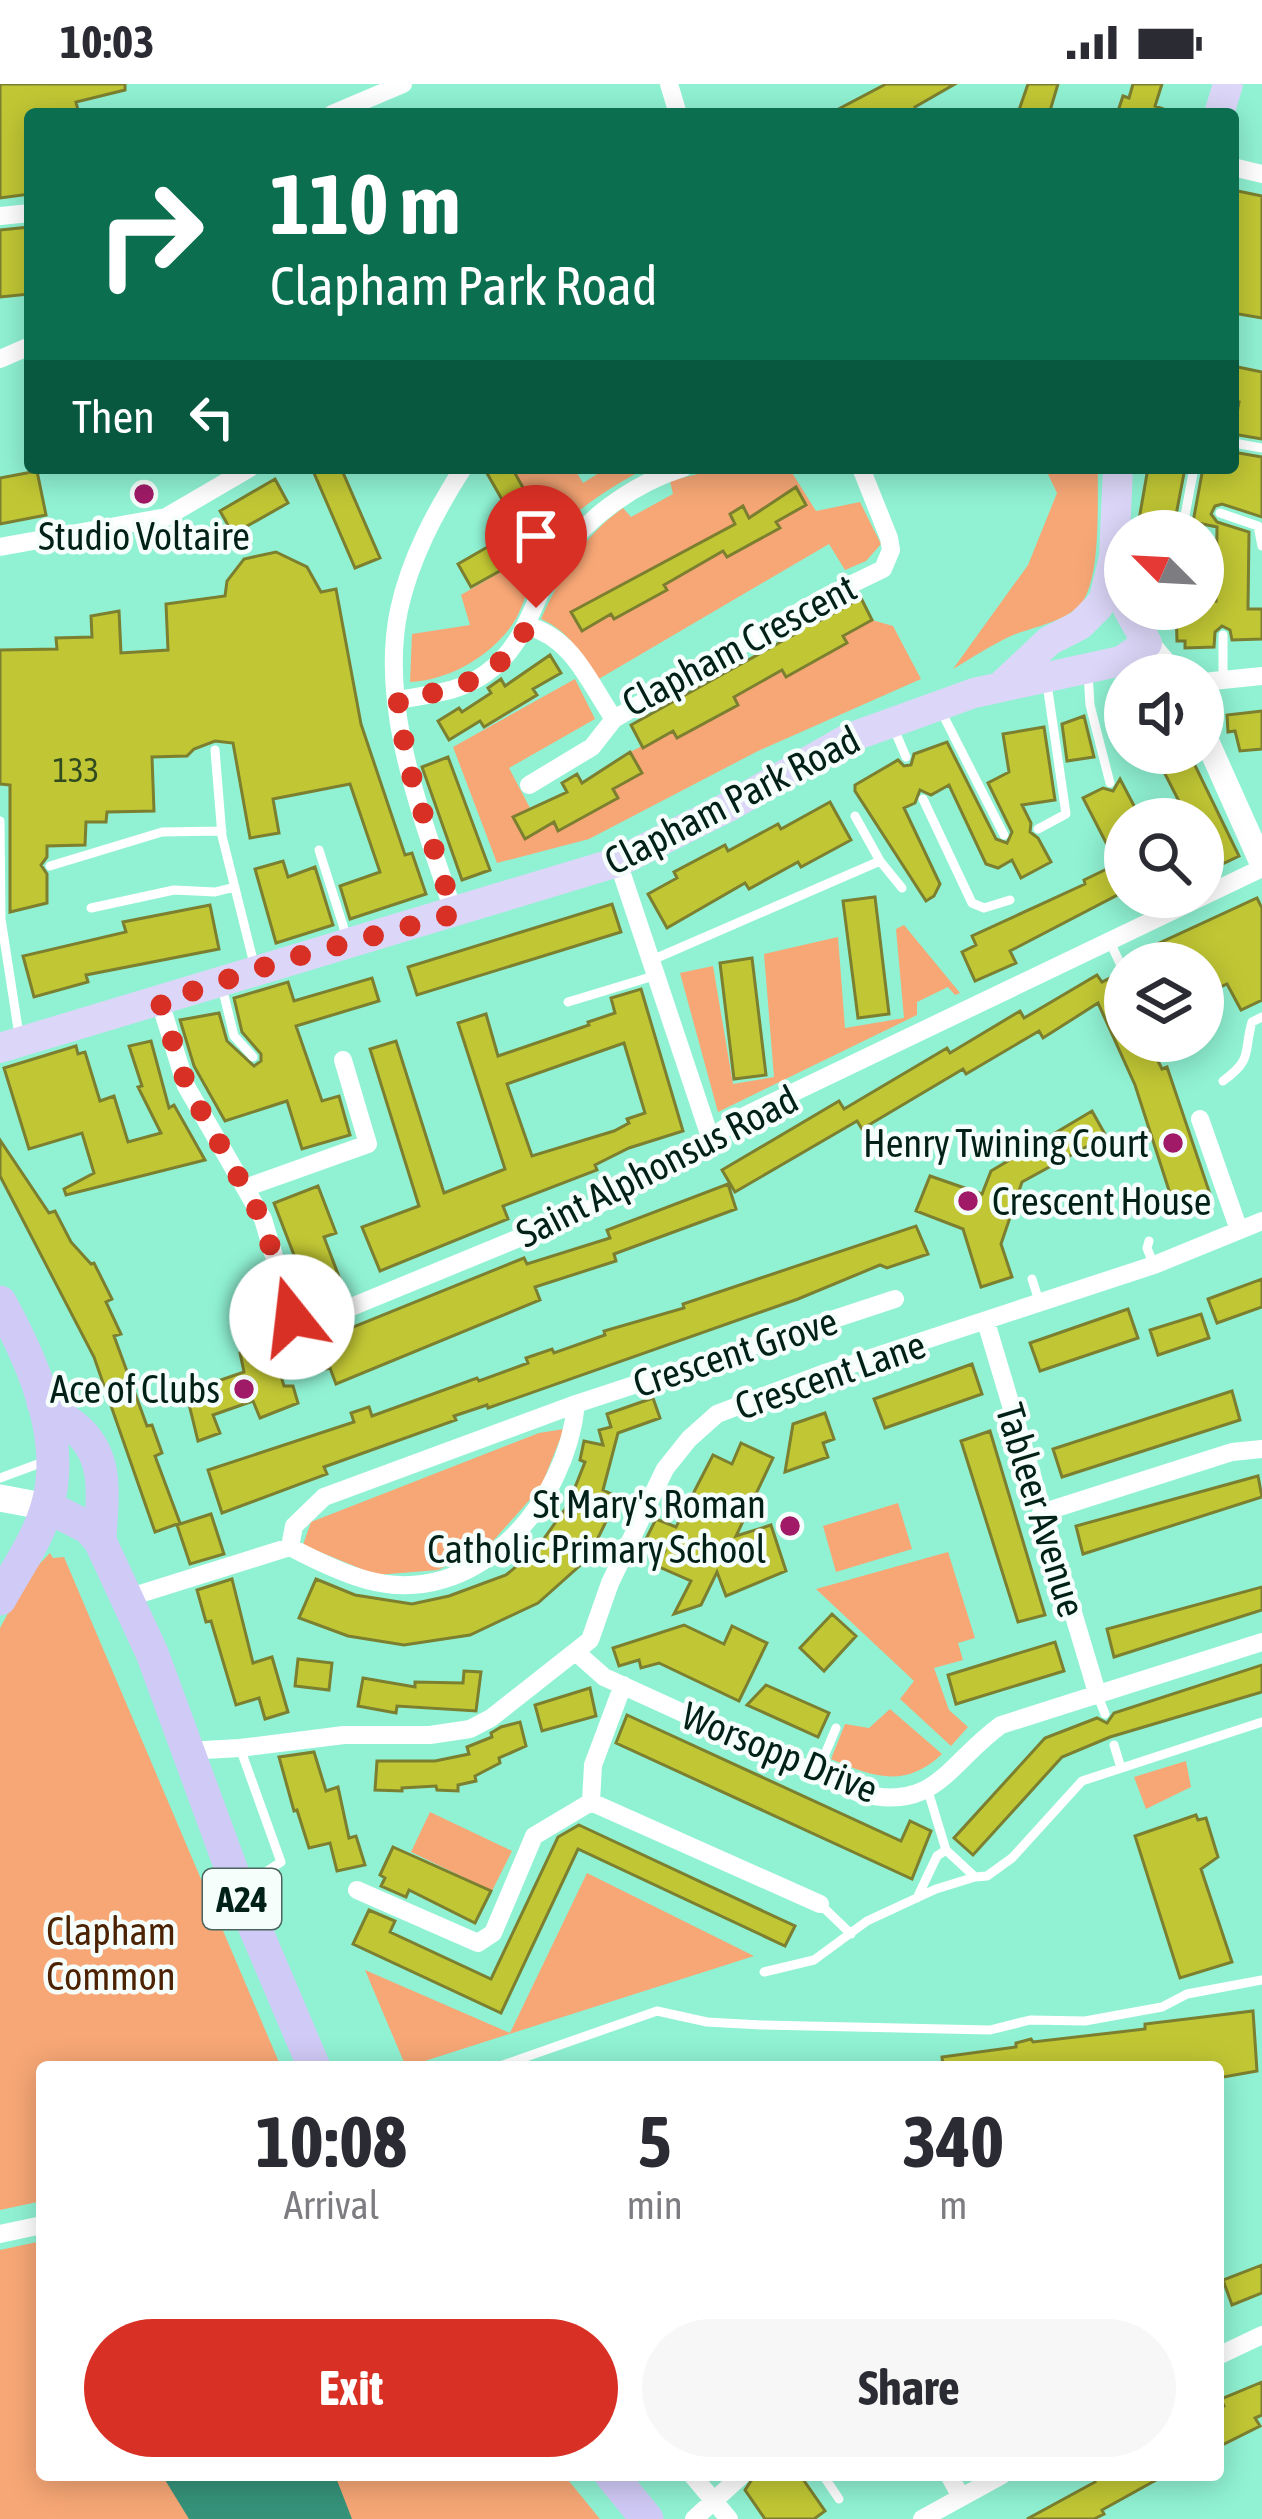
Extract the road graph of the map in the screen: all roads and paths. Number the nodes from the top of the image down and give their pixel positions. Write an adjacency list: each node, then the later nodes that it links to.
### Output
1 (404, 84): 2 (street)
2 (346, 108)
3 (240, 474): 13 (street)
4 (460, 474): 26 (street)
5 (671, 474): 15 (street)
6 (863, 474): 28 (street, Clapham Crescent)
7 (1118, 474): 9 (main road)
8 (1193, 474): 10 (lane)
9 (1116, 510)
10 (1186, 510)
11 (1224, 514): 12 (lane)
12 (1262, 546)
13 (0, 547)
14 (1104, 599): 25 (main road)
15 (528, 626): 26 (street); 28 (street, Clapham Crescent)
16 (1140, 630): 18 (main road)
17 (1223, 635): 20 (lane)
18 (1148, 643): 19 (street); 21 (main road, Clapham Park Road)
19 (1157, 654)
20 (1219, 654)
21 (1088, 667): 22 (main road, Clapham Park Road); 33 (lane)
22 (1045, 676): 25 (main road, Clapham Park Road); 38 (lane)
23 (1262, 676): 24 (street)
24 (1224, 680)
25 (1000, 687): 27 (main road, Clapham Park Road)
26 (398, 700): 51 (street)
27 (938, 704): 29 (main road, Clapham Park Road); 40 (lane)
28 (614, 719): 34 (street)
29 (892, 721): 31 (lane); 43 (main road, Clapham Park Road)
30 (215, 750): 39 (lane)
31 (906, 757)
32 (1221, 774): 45 (street)
33 (1110, 783)
34 (529, 785)
35 (922, 799): 49 (lane)
36 (855, 816): 42 (lane)
37 (0, 821): 62 (lane)
38 (1038, 829)
39 (222, 831): 44 (lane); 47 (lane)
40 (1004, 835)
41 (319, 850): 54 (lane)
42 (880, 861): 48 (lane); 56 (lane)
43 (618, 862): 51 (main road, Clapham Park Road); 56 (street)
44 (50, 866)
45 (1262, 866): 46 (street, Saint Alphonsus Road)
46 (1224, 884)
47 (235, 887): 50 (lane); 57 (lane)
48 (902, 888)
49 (1010, 900)
50 (91, 908)
51 (454, 914): 54 (main road, Clapham Park Road)
52 (1156, 918): 53 (street, Saint Alphonsus Road)
53 (1111, 942)
54 (349, 943): 57 (main road, Clapham Park Road)
55 (1104, 945): 67 (street, Saint Alphonsus Road)
56 (654, 968): 60 (lane); 67 (street)
57 (255, 970): 58 (main road, Clapham Park Road)
58 (221, 983): 59 (main road, Clapham Park Road); 63 (lane)
59 (160, 1002): 62 (main road, Clapham Park Road); 68 (street, Saint Alphonsus Road)
60 (568, 1002)
61 (1262, 1016): 65 (lane)
62 (10, 1045)
63 (253, 1057)
64 (343, 1060): 68 (street)
65 (1223, 1081)
66 (1200, 1119): 70 (street)
67 (710, 1136): 68 (street, Saint Alphonsus Road)
68 (245, 1187)
69 (1262, 1221): 70 (street, Crescent Lane)
70 (1239, 1230): 72 (street, Crescent Lane)
71 (1149, 1241): 72 (lane)
72 (1154, 1265): 76 (street, Crescent Lane)
73 (1032, 1279): 76 (lane)
74 (895, 1299): 79 (street, Crescent Grove)
75 (0, 1302): 78 (highway)
76 (1040, 1304): 77 (street, Crescent Lane)
77 (986, 1322): 85 (street, Tableer Avenue); 91 (street, Crescent Lane)
78 (43, 1403): 81 (highway); 86 (highway, A24)
79 (576, 1404): 87 (street, Crescent Grove); 87 (street)
80 (1262, 1449): 85 (street)
81 (52, 1458): 82 (lane); 84 (highway)
82 (0, 1478)
83 (0, 1498): 84 (main road)
84 (48, 1507): 86 (highway); 89 (highway)
85 (1041, 1513): 93 (street, Tableer Avenue)
86 (100, 1541): 88 (highway, A24)
87 (290, 1546): 88 (street)
88 (127, 1598): 98 (highway, A24)
89 (0, 1599)
90 (1262, 1642): 93 (street, Worsopp Drive)
91 (577, 1652): 92 (street, Worsopp Drive); 97 (street, Crescent Lane)
92 (623, 1685): 100 (street, Worsopp Drive); 102 (street)
93 (1101, 1705): 101 (street, Worsopp Drive)
94 (1262, 1722): 99 (lane)
95 (836, 1728): 100 (lane)
96 (1114, 1745): 99 (lane)
97 (240, 1748): 98 (street, Crescent Lane); 105 (lane)
98 (186, 1751): 105 (highway, A24)
99 (1121, 1768): 104 (lane)
100 (817, 1774): 101 (street, Worsopp Drive)
101 (928, 1791): 103 (lane)
102 (591, 1802): 106 (street); 108 (street)
103 (946, 1850): 104 (lane); 107 (lane)
104 (975, 1877): 107 (lane)
105 (238, 1890): 112 (highway, A24)
106 (357, 1890)
107 (917, 1898): 109 (lane)
108 (820, 1904): 109 (lane)
109 (850, 1934): 110 (lane)
110 (764, 1972)
111 (1262, 1980): 113 (lane)
112 (311, 2061)
113 (514, 2061)
114 (36, 2226): 115 (street)
115 (0, 2234)
116 (1262, 2335): 117 (street)
117 (1224, 2353)
118 (625, 2481): 127 (highway)
119 (698, 2481): 126 (street)
120 (736, 2481): 126 (street)
121 (827, 2481): 125 (lane)
122 (952, 2481): 124 (street)
123 (990, 2481): 124 (street)
124 (961, 2497): 130 (street)
125 (839, 2499)
126 (716, 2500): 128 (street); 129 (street)
127 (647, 2519)
128 (694, 2519)
129 (729, 2519)
130 (922, 2519)

